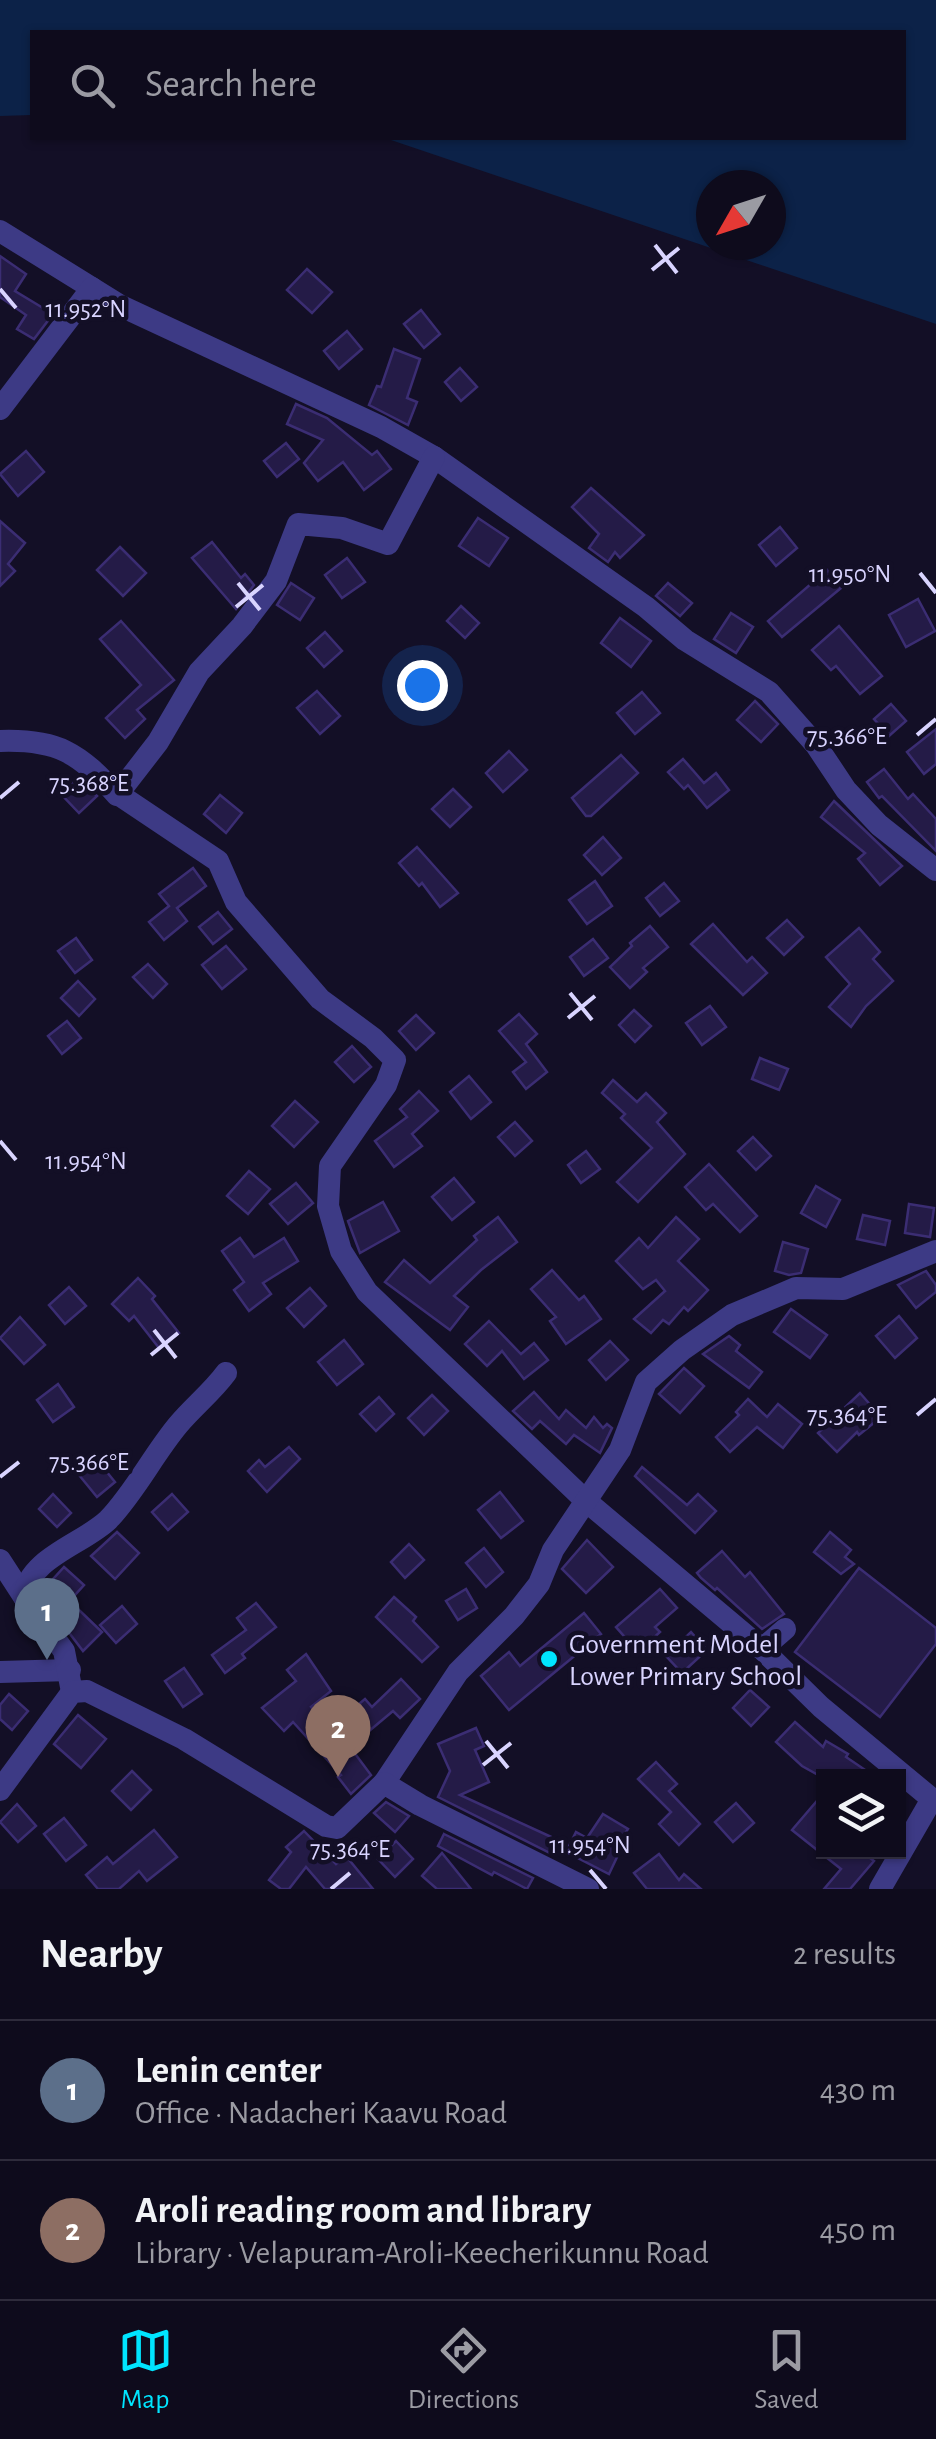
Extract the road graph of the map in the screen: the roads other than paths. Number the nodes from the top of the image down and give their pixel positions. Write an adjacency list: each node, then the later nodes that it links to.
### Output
1 (0, 232): 2 (street)
2 (92, 288): 3 (street); 4 (street)
3 (0, 409)
4 (434, 456): 6 (street); 7 (street)
5 (0, 741): 6 (street)
6 (118, 794): 10 (street)
7 (936, 870)
8 (936, 1251): 10 (street)
9 (226, 1373): 12 (street)
10 (586, 1501): 14 (street); 17 (street)
11 (0, 1560): 12 (street)
12 (24, 1596): 16 (street)
13 (785, 1630): 14 (street)
14 (762, 1649): 19 (street)
15 (0, 1672): 16 (street)
16 (71, 1681): 17 (street); 18 (street)
17 (384, 1783): 20 (street)
18 (0, 1790)
19 (934, 1800): 21 (street)
20 (588, 1889)
21 (880, 1889)

